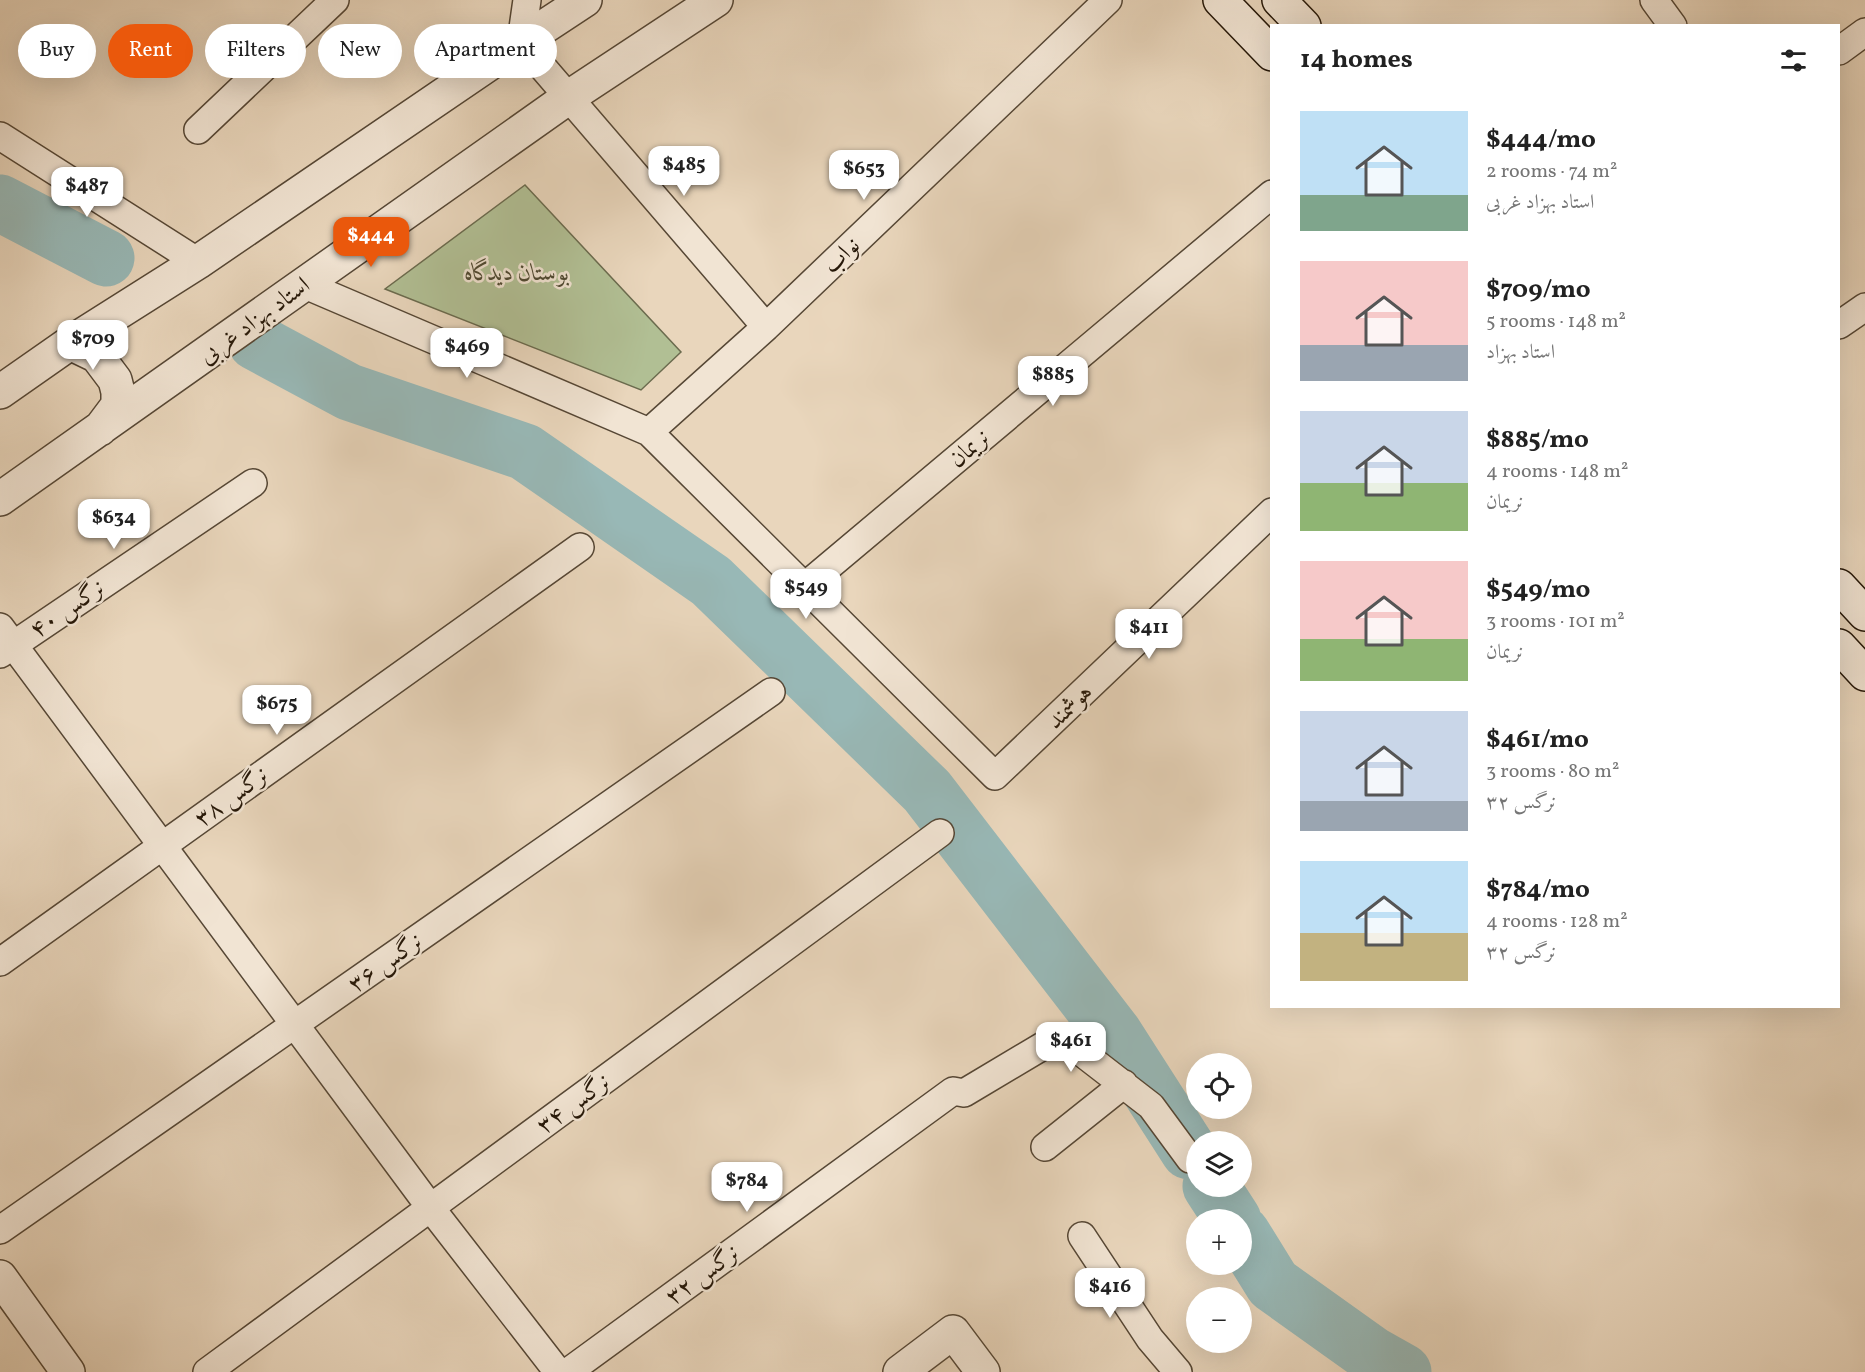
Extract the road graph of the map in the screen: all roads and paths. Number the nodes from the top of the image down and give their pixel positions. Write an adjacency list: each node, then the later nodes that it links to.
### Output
1 (335, 0): 19 (street)
2 (527, 0): 9 (street)
3 (585, 0): 10 (street)
4 (716, 0): 18 (street, استاد بهزاد غربی)
5 (1108, 0): 27 (street, نواب)
6 (1220, 0): 15 (street)
7 (1279, 0): 11 (street)
8 (1654, 0): 12 (street)
9 (524, 24)
10 (548, 24)
11 (1302, 24)
12 (1672, 24)
13 (1865, 32): 14 (street)
14 (1840, 50)
15 (1270, 52)
16 (468, 78): 22 (street)
17 (552, 78): 18 (street)
18 (569, 98): 23 (street, استاد بهزاد غربی); 27 (street)
19 (198, 130)
20 (0, 136): 22 (street)
21 (1270, 196): 37 (street, نریمان)
22 (198, 262): 25 (street)
23 (303, 284): 29 (street, استاد بهزاد غربی); 32 (street)
24 (1865, 307): 26 (street)
25 (119, 312): 28 (street); 29 (street)
26 (1840, 324)
27 (765, 327): 32 (street, نواب)
28 (70, 343): 30 (street); 31 (street)
29 (158, 389): 31 (street, استاد بهزاد غربی)
30 (0, 392)
31 (97, 432): 34 (street, استاد بهزاد غربی)
32 (649, 432): 37 (street)
33 (253, 483): 40 (street, نرگس ۴۰)
34 (0, 499)
35 (1270, 514): 37 (street, هوشمند)
36 (580, 547): 45 (street, نرگس ۳۸)
37 (804, 587)
38 (1840, 587): 39 (street)
39 (1865, 614)
40 (4, 642): 45 (street)
41 (1840, 647): 42 (street)
42 (1865, 674)
43 (771, 692): 47 (street, نرگس ۳۶)
44 (940, 833): 51 (street, نرگس ۳۴)
45 (162, 846): 46 (street, نرگس ۳۸); 47 (street)
46 (0, 962)
47 (295, 1025): 51 (street); 52 (street, نرگس ۳۶)
48 (1124, 1084): 49 (street); 50 (street); 58 (street, نرگس ۳۲)
49 (1045, 1147)
50 (1186, 1154)
51 (430, 1208): 56 (street, نرگس ۳۴); 57 (street)
52 (0, 1230)
53 (1082, 1236): 61 (street)
54 (0, 1277): 55 (street)
55 (68, 1372)
56 (207, 1372)
57 (558, 1372)
58 (568, 1372)
59 (900, 1372): 60 (street)
60 (983, 1372)
61 (1178, 1372)

